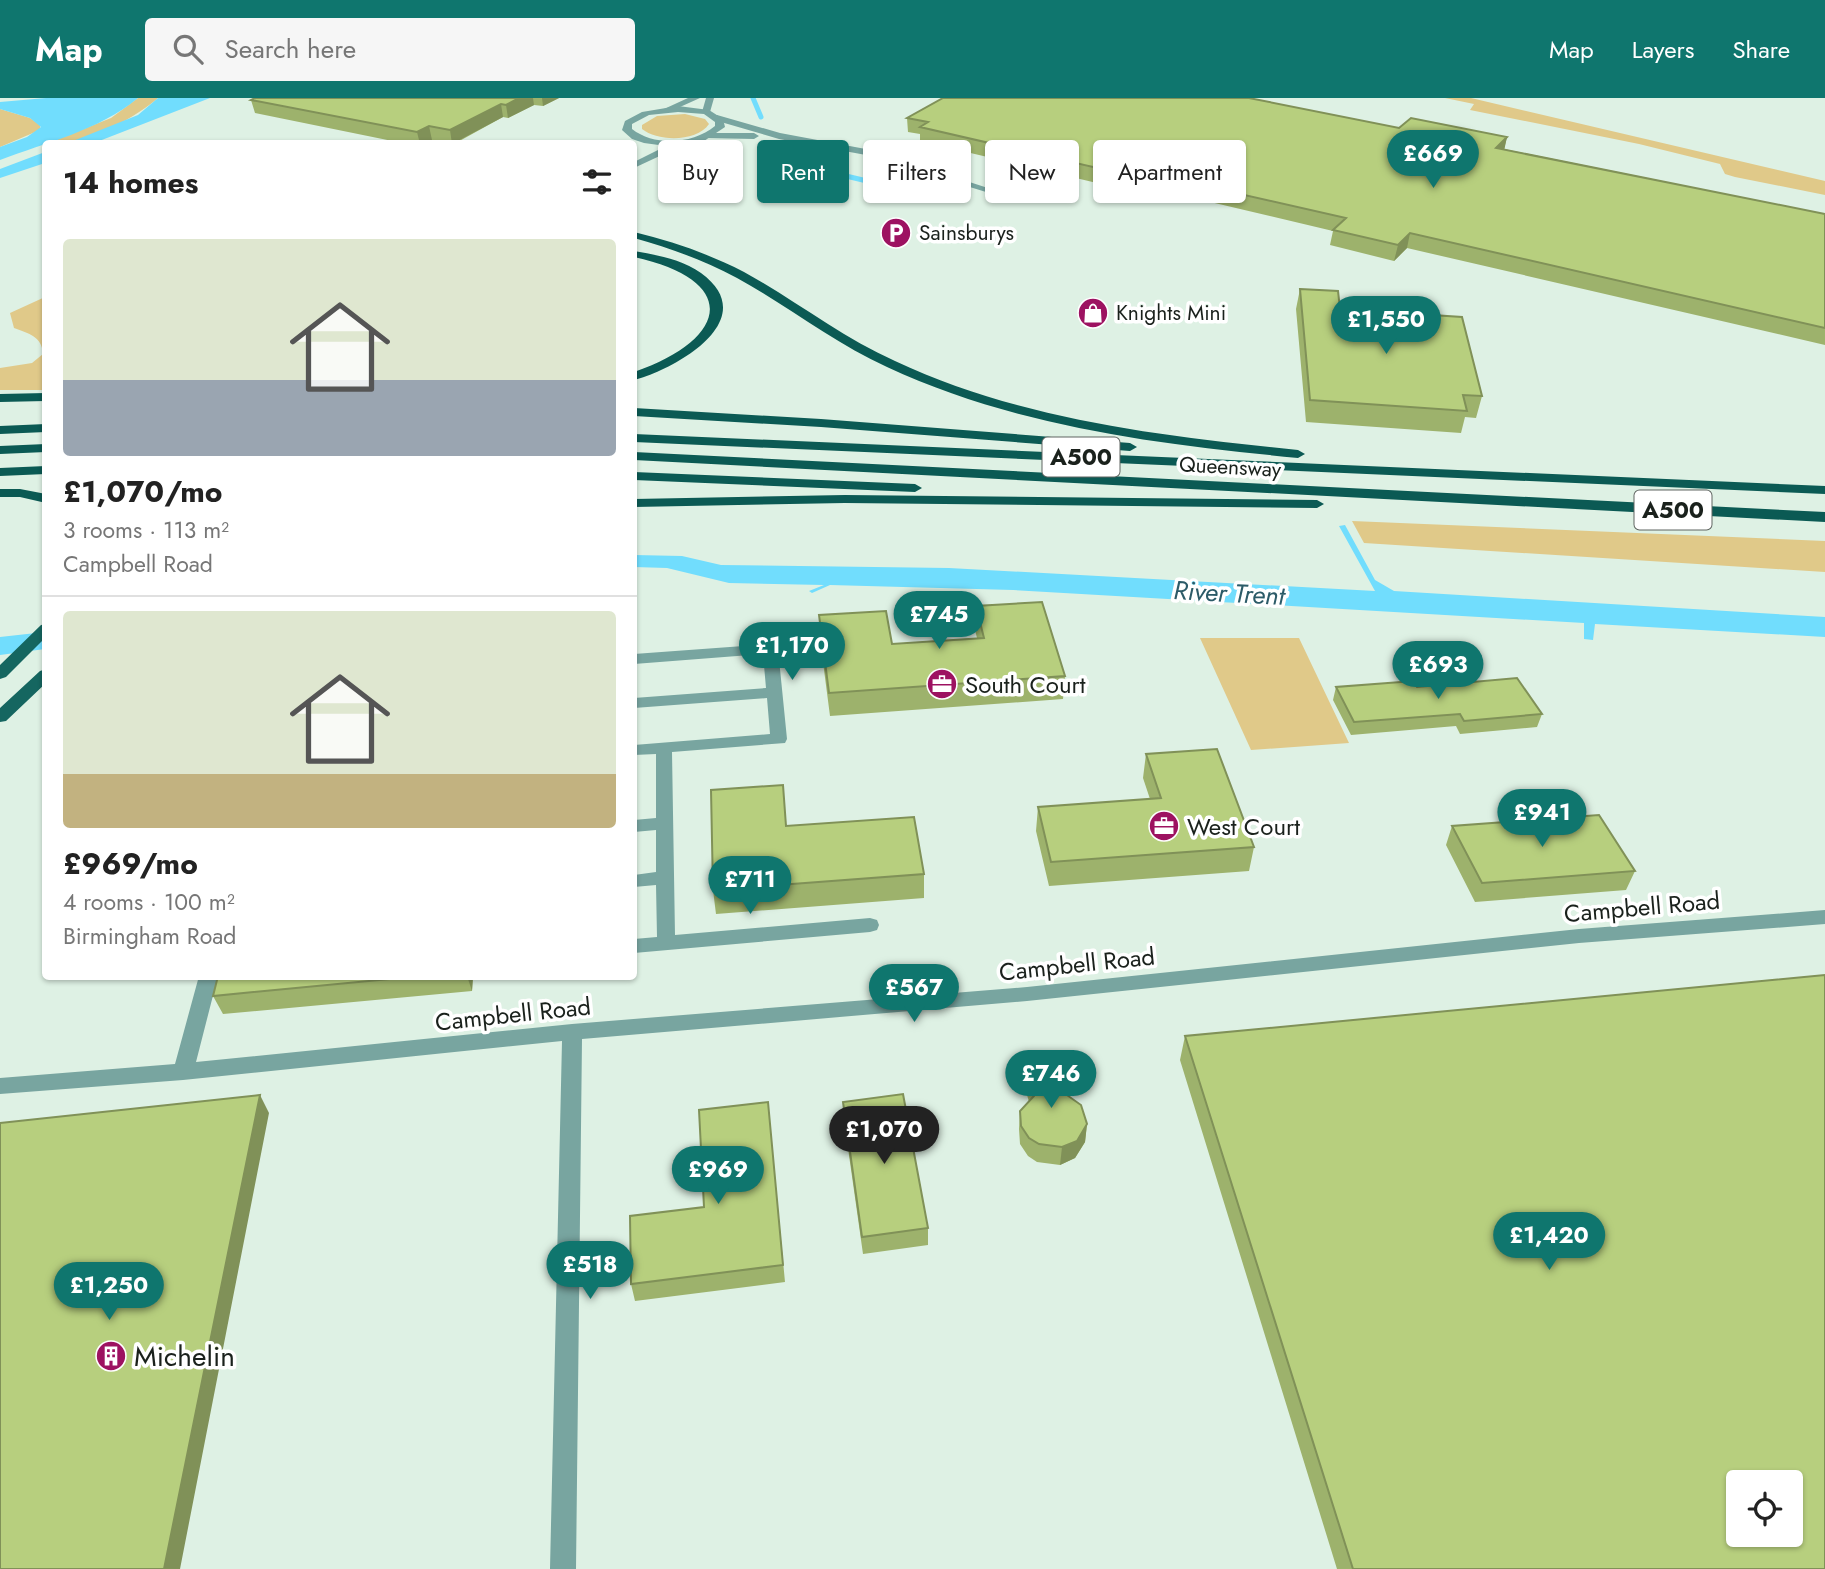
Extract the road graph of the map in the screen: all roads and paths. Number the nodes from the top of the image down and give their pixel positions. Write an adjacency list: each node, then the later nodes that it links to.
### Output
1 (696, 98): 3 (street)
2 (710, 98): 4 (street)
3 (668, 109): 4 (street); 8 (street)
4 (706, 112): 5 (street)
5 (717, 118): 6 (street); 7 (street)
6 (708, 136): 7 (street); 10 (street)
7 (779, 136): 14 (street)
8 (633, 140)
9 (637, 140): 11 (street)
10 (694, 140)
11 (658, 142)
12 (658, 155): 13 (street)
13 (637, 164)
14 (985, 189)
15 (637, 236): 30 (highway)
16 (637, 255): 17 (highway)
17 (637, 375)
18 (42, 397): 19 (highway)
19 (0, 398)
20 (637, 412): 30 (highway)
21 (42, 428): 22 (highway)
22 (0, 430)
23 (637, 438): 30 (highway, Queensway / A500)
24 (42, 448): 25 (highway)
25 (0, 450)
26 (637, 456): 35 (highway, Queensway / A500)
27 (42, 470): 28 (highway)
28 (0, 472)
29 (637, 476): 36 (highway)
30 (1529, 476): 31 (highway, Queensway / A500)
31 (1825, 490)
32 (0, 493): 33 (highway)
33 (42, 498)
34 (637, 503): 36 (highway)
35 (1521, 503): 36 (highway); 37 (highway, Queensway / A500)
36 (1259, 505)
37 (1825, 517)
38 (42, 632): 40 (main road)
39 (637, 659): 42 (street)
40 (0, 674)
41 (42, 678): 44 (main road)
42 (774, 692): 43 (street); 45 (street)
43 (637, 703)
44 (0, 717)
45 (664, 748): 46 (street); 47 (street)
46 (637, 750)
47 (665, 823): 48 (street); 49 (street)
48 (637, 826)
49 (665, 878): 50 (street); 53 (street)
50 (637, 881)
51 (1825, 917): 56 (street, Campbell Road)
52 (870, 925): 53 (street)
53 (666, 943): 54 (street)
54 (637, 946)
55 (208, 980): 57 (street)
56 (572, 1032): 57 (street, Campbell Road); 59 (street)
57 (183, 1072): 58 (street, Campbell Road)
58 (0, 1086)
59 (563, 1569)

